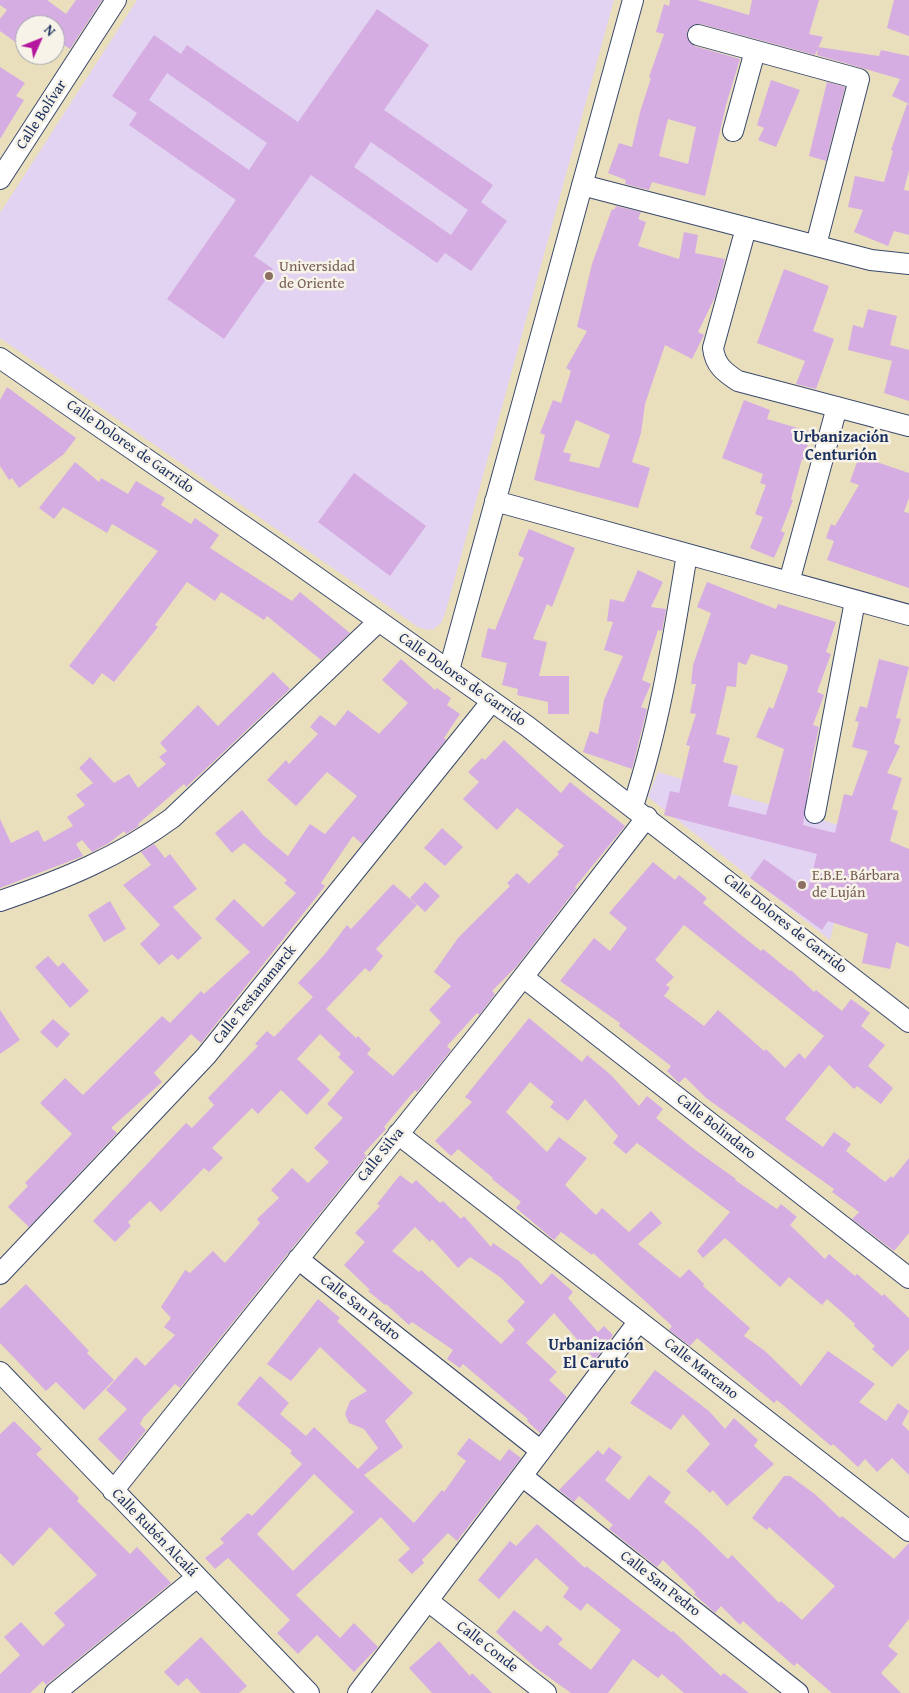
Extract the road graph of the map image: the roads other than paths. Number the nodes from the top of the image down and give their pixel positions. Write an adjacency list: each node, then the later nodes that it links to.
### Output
1 (116, 0): 6 (street, Calle Bolívar)
2 (633, 0): 7 (street)
3 (698, 35): 4 (street)
4 (755, 51): 5 (street); 9 (street)
5 (733, 131)
6 (0, 180)
7 (582, 185): 8 (street); 14 (street)
8 (746, 228): 9 (street); 12 (street)
9 (816, 245): 10 (street)
10 (909, 264)
11 (0, 358): 19 (street, Calle Dolores de Garrido)
12 (837, 407): 13 (street); 16 (street)
13 (909, 426)
14 (495, 501): 15 (street); 20 (street)
15 (687, 554): 16 (street); 22 (street)
16 (789, 582): 17 (street)
17 (855, 601): 18 (street); 23 (street)
18 (909, 615)
19 (379, 621): 20 (street, Calle Dolores de Garrido); 24 (street)
20 (449, 670): 21 (street, Calle Dolores de Garrido)
21 (492, 701): 22 (street, Calle Dolores de Garrido); 29 (street, Calle Testanamarck)
22 (640, 812): 25 (street, Calle Silva); 26 (street, Calle Dolores de Garrido)
23 (815, 813)
24 (0, 901)
25 (523, 977): 27 (street, Calle Silva); 30 (street, Calle Bolindaro)
26 (909, 1022)
27 (398, 1134): 28 (street, Calle Silva); 31 (street, Calle Marcano)
28 (298, 1259): 33 (street, Calle San Pedro); 35 (street, Calle Silva)
29 (0, 1274)
30 (909, 1278)
31 (639, 1321): 33 (street); 36 (street, Calle Marcano)
32 (0, 1372): 35 (street, Calle Rubén Alcalá)
33 (541, 1451): 34 (street)
34 (522, 1476): 38 (street); 43 (street, Calle San Pedro)
35 (113, 1491): 37 (street, Calle Rubén Alcalá)
36 (909, 1531)
37 (196, 1578): 39 (street); 40 (street, Calle Rubén Alcalá)
38 (428, 1601): 41 (street); 42 (street, Calle Conde)
39 (55, 1693)
40 (309, 1693)
41 (358, 1693)
42 (546, 1693)
43 (798, 1693)

